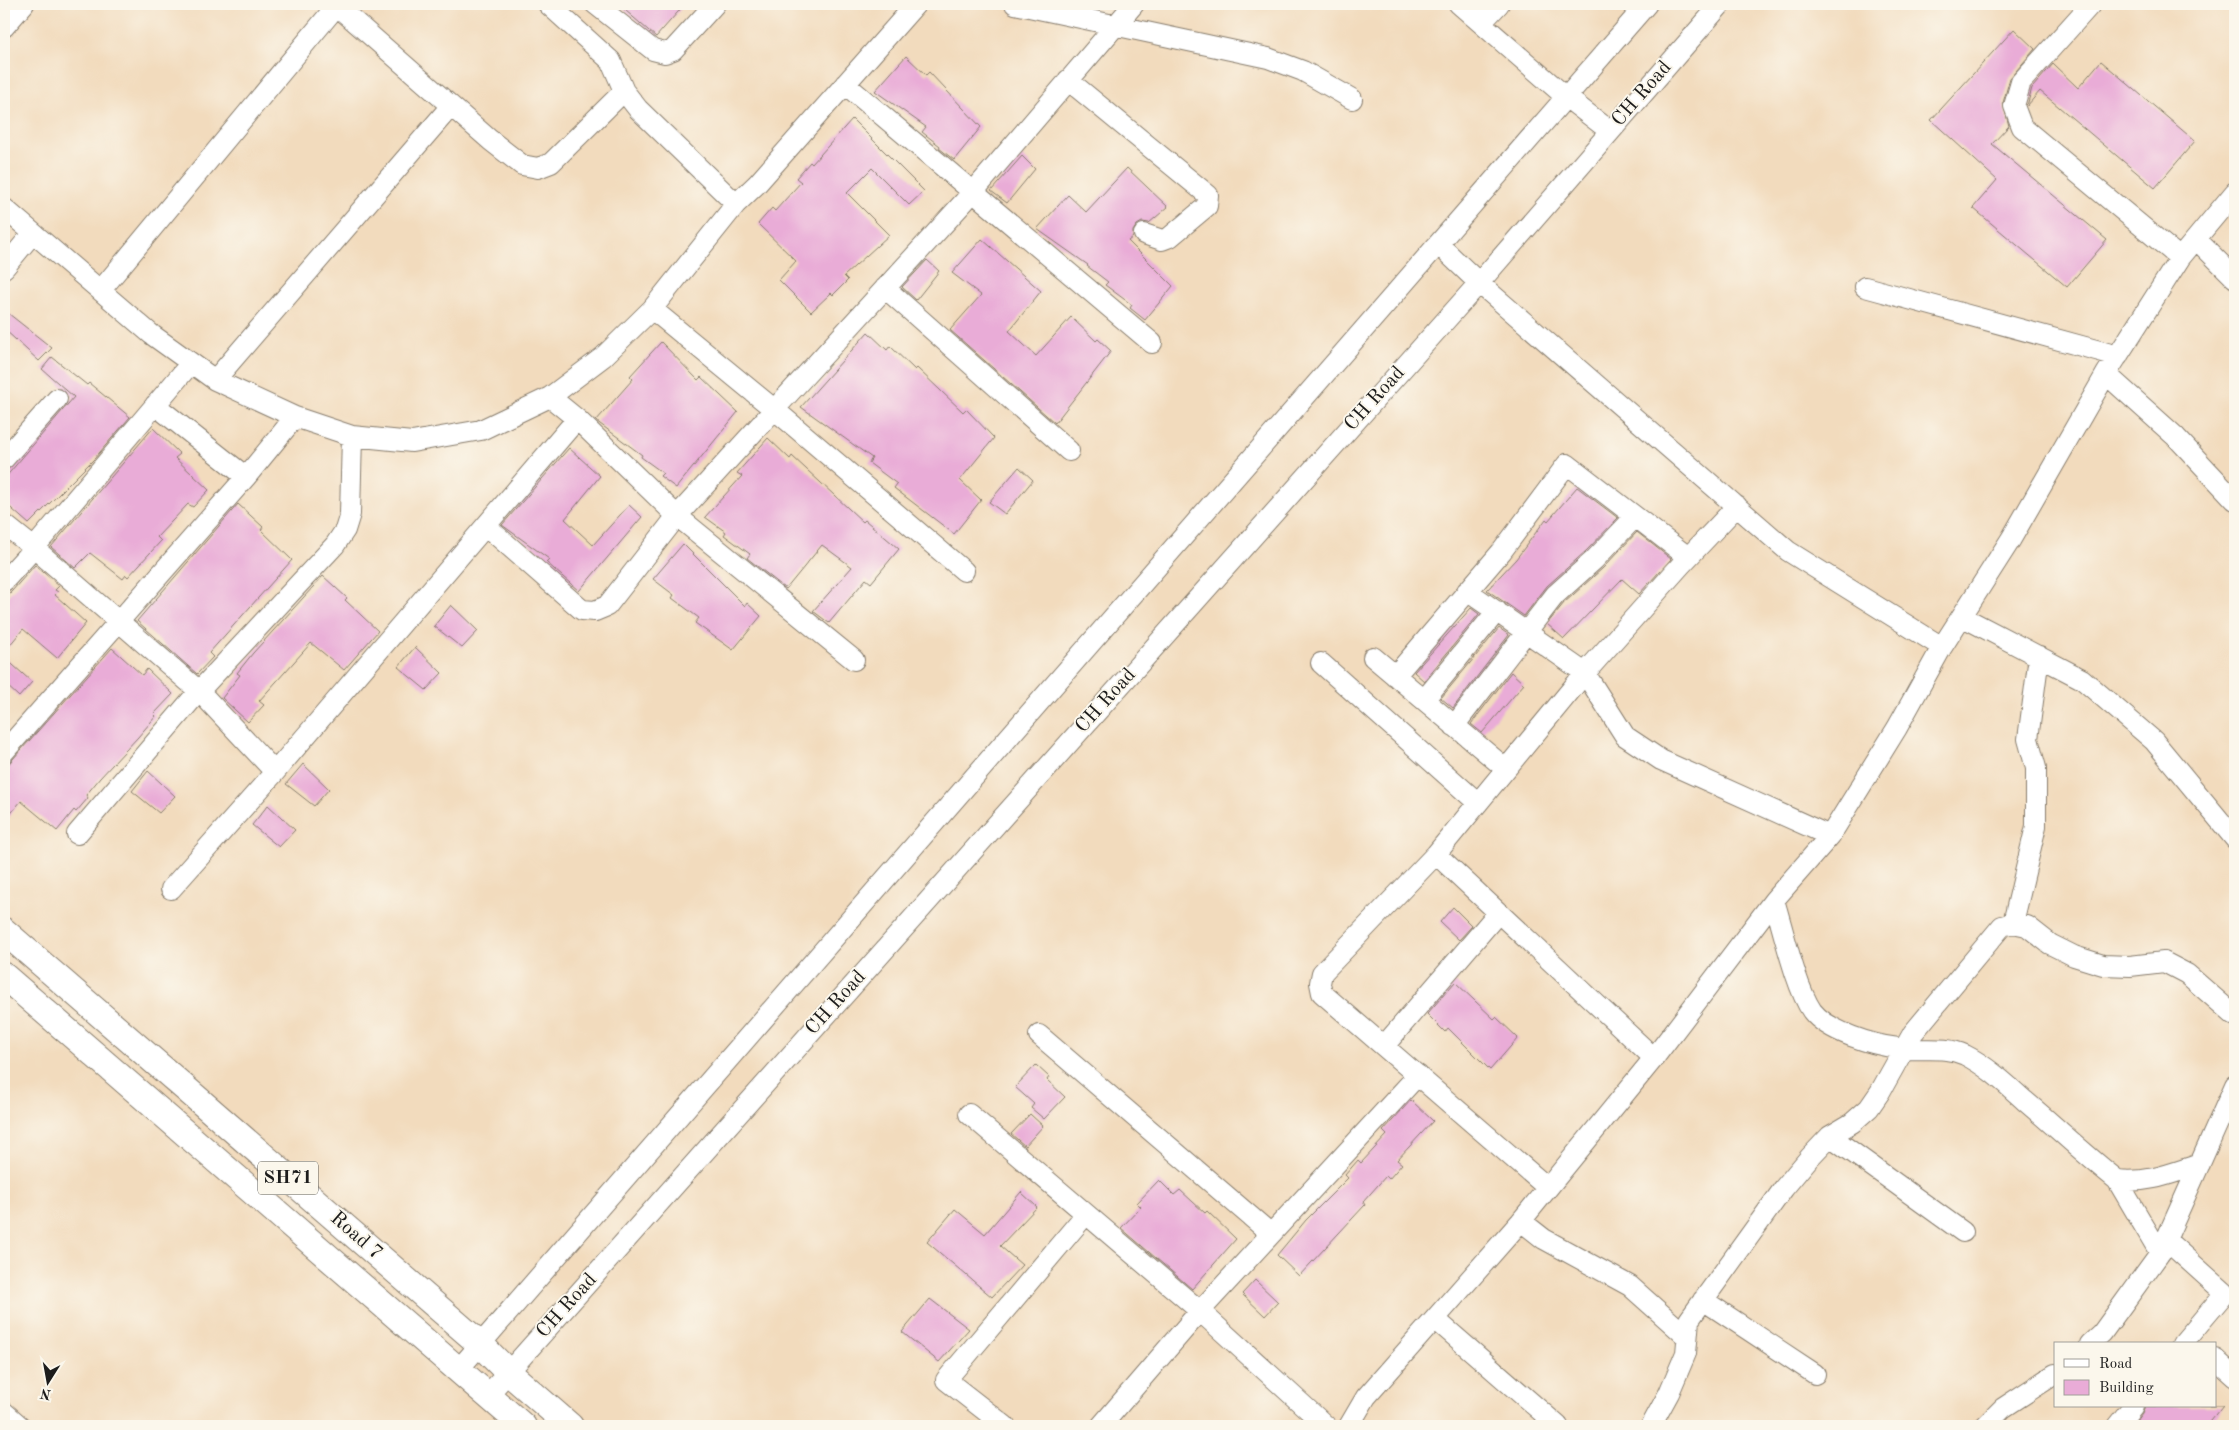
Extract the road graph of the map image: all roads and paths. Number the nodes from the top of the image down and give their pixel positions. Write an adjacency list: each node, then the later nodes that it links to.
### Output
1 (24, 4): 16 (street)
2 (548, 4): 19 (street)
3 (595, 4): 4 (street)
4 (715, 4)
5 (916, 4): 18 (street)
6 (1015, 4): 15 (street)
7 (1134, 4): 15 (street)
8 (1459, 4): 14 (street)
9 (1499, 4): 14 (street)
10 (1647, 4): 20 (street, CH Road)
11 (1721, 4): 23 (street, CH Road)
12 (2091, 4): 32 (street)
13 (337, 5): 22 (street); 38 (street)
14 (1481, 23): 20 (street)
15 (1115, 26): 17 (street); 21 (street)
16 (4, 27)
17 (1068, 80): 24 (street); 29 (street)
18 (845, 84): 24 (street); 26 (street)
19 (624, 91): 22 (street); 26 (street)
20 (1566, 97): 23 (street); 31 (street, CH Road)
21 (1352, 99)
22 (452, 106): 44 (street)
23 (1610, 130): 35 (street, CH Road)
24 (974, 191): 37 (street); 40 (street)
25 (2235, 192): 30 (street)
26 (736, 204): 39 (street)
27 (4, 208): 28 (street)
28 (34, 234): 33 (street); 38 (street)
29 (1144, 234)
30 (2196, 239): 32 (street); 34 (street)
31 (1438, 244): 35 (street); 118 (street, CH Road)
32 (2180, 258): 41 (street)
33 (4, 268)
34 (2235, 278)
35 (1479, 283): 56 (street); 121 (street, CH Road)
36 (1865, 287): 41 (street)
37 (885, 288): 48 (street); 52 (street)
38 (101, 290): 42 (street)
39 (652, 309): 45 (street); 48 (street)
40 (1152, 343)
41 (2118, 356): 43 (street)
42 (191, 363): 44 (street); 47 (street)
43 (2106, 374): 55 (street); 67 (street)
44 (215, 380): 49 (street)
45 (550, 397): 50 (street); 51 (street)
46 (57, 399): 53 (street)
47 (155, 406): 54 (street); 61 (street)
48 (775, 410): 57 (street); 63 (street)
49 (295, 417): 51 (street); 54 (street)
50 (578, 419): 57 (street); 60 (street)
51 (352, 436): 77 (street)
52 (1069, 451)
53 (4, 459)
54 (246, 477): 68 (street)
55 (2231, 490)
56 (1737, 506): 62 (street); 70 (street)
57 (677, 516): 60 (street); 73 (street)
58 (1635, 517): 62 (street); 65 (street); 69 (street)
59 (4, 524): 61 (street)
60 (486, 526): 82 (street)
61 (34, 548): 64 (street); 68 (street)
62 (1688, 557): 75 (street)
63 (964, 571)
64 (4, 581)
65 (1467, 591): 66 (street); 76 (street)
66 (1497, 611): 69 (street); 78 (street)
67 (1963, 617): 70 (street); 71 (street)
68 (119, 622): 77 (street); 80 (street)
69 (1527, 632): 75 (street); 79 (street)
70 (1942, 647): 85 (street)
71 (2039, 656): 86 (street); 91 (street)
72 (1373, 657): 76 (street)
73 (854, 660)
74 (1321, 662): 83 (street)
75 (1585, 674): 81 (street); 85 (street)
76 (1395, 676): 78 (street)
77 (199, 691): 82 (street); 84 (street)
78 (1424, 700): 79 (street)
79 (1454, 726): 81 (street)
80 (4, 752)
81 (1506, 769): 83 (street)
82 (275, 772): 88 (street)
83 (1478, 803): 87 (street)
84 (77, 834)
85 (1830, 836): 89 (street)
86 (2235, 839)
87 (1436, 854): 90 (street); 96 (street)
88 (171, 889)
89 (1774, 900): 97 (street); 98 (street)
90 (1498, 913): 96 (street); 98 (street)
91 (2014, 923): 94 (street); 97 (street)
92 (4, 931): 118 (main road, Road 7 / SH71)
93 (4, 976): 120 (main road, Road 7 / SH71)
94 (2235, 1016)
95 (1039, 1035): 109 (street)
96 (1384, 1046): 99 (street)
97 (1903, 1049): 102 (street); 104 (street)
98 (1654, 1058): 105 (street)
99 (1418, 1075): 105 (street); 109 (street)
100 (2235, 1085): 103 (street)
101 (969, 1114): 106 (street)
102 (1830, 1136): 108 (street); 112 (street)
103 (2200, 1164): 104 (street); 110 (street)
104 (2117, 1180): 110 (street)
105 (1548, 1188): 107 (street)
106 (1086, 1214): 113 (street); 131 (street)
107 (1521, 1221): 114 (street); 115 (street)
108 (1963, 1232)
109 (1271, 1234): 113 (street)
110 (2163, 1247): 111 (street); 117 (street)
111 (2230, 1287): 116 (street)
112 (1703, 1300): 115 (street); 122 (street)
113 (1200, 1311): 132 (street); 133 (street)
114 (1436, 1320): 134 (street); 135 (street)
115 (1686, 1336): 136 (street)
116 (2189, 1341)
117 (2092, 1342)
118 (480, 1344): 120 (street, CH Road); 121 (main road, Road 7 / SH71)
119 (2216, 1360): 124 (street)
120 (458, 1370): 125 (main road, Road 7 / SH71)
121 (508, 1372): 125 (street, CH Road); 130 (main road, Road 7 / SH71)
122 (1815, 1374)
123 (2054, 1375): 137 (street)
124 (2235, 1377)
125 (487, 1396): 129 (main road, Road 7 / SH71)
126 (2130, 1408): 138 (street)
127 (4, 1412): 128 (street)
128 (20, 1426)
129 (523, 1426)
130 (570, 1426)
131 (1005, 1426)
132 (1101, 1426)
133 (1326, 1426)
134 (1349, 1426)
135 (1558, 1426)
136 (1650, 1426)
137 (1985, 1426)
138 (2116, 1426)

